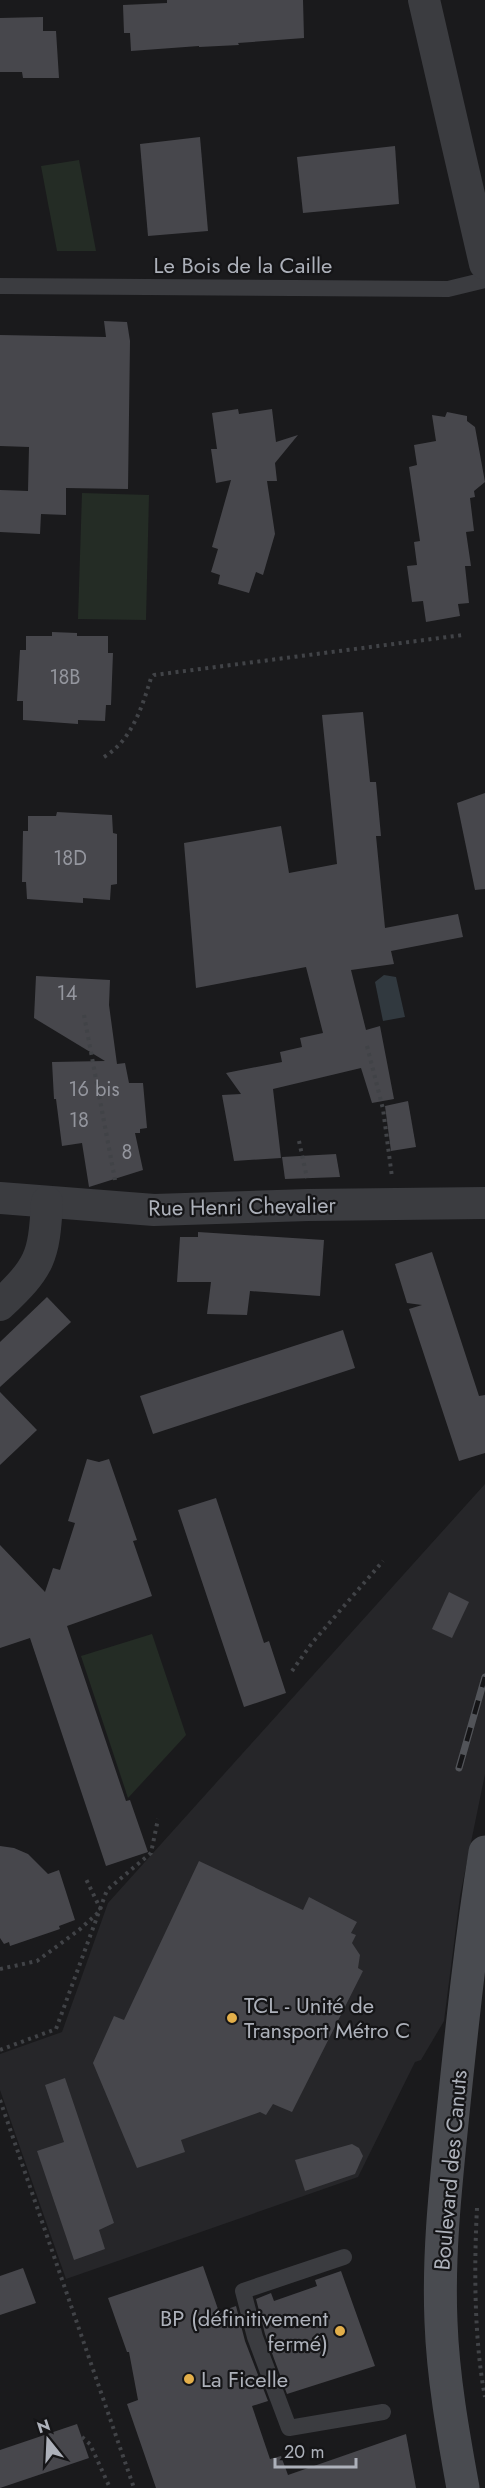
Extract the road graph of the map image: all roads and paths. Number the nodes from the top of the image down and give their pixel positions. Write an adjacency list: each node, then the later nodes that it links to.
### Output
1 (424, 0): 2 (street)
2 (485, 264)
3 (485, 280): 4 (lane, Le Bois de la Caille)
4 (0, 286)
5 (463, 635): 6 (path)
6 (104, 757)
7 (84, 1015): 10 (path)
8 (367, 1046): 14 (path)
9 (299, 1141): 15 (path)
10 (117, 1191)
11 (0, 1198): 12 (street, Rue Henri Chevalier)
12 (47, 1202): 15 (street, Rue Henri Chevalier); 16 (street)
13 (485, 1203): 14 (street, Rue Henri Chevalier)
14 (396, 1204): 15 (street, Rue Henri Chevalier)
15 (308, 1205)
16 (0, 1305)
17 (383, 1561): 18 (path)
18 (292, 1671)
19 (158, 1819): 22 (path)
20 (485, 1852): 33 (main road, Boulevard des Canuts)
21 (86, 1877): 22 (path)
22 (101, 1910): 23 (path); 24 (path)
23 (0, 1969)
24 (0, 2050)
25 (0, 2100): 32 (path)
26 (477, 2197): 28 (path, Boulevard des Canuts)
27 (344, 2257): 29 (lane)
28 (485, 2397)
29 (383, 2412)
30 (82, 2438): 31 (path)
31 (111, 2488)
32 (134, 2488)
33 (463, 2488)

